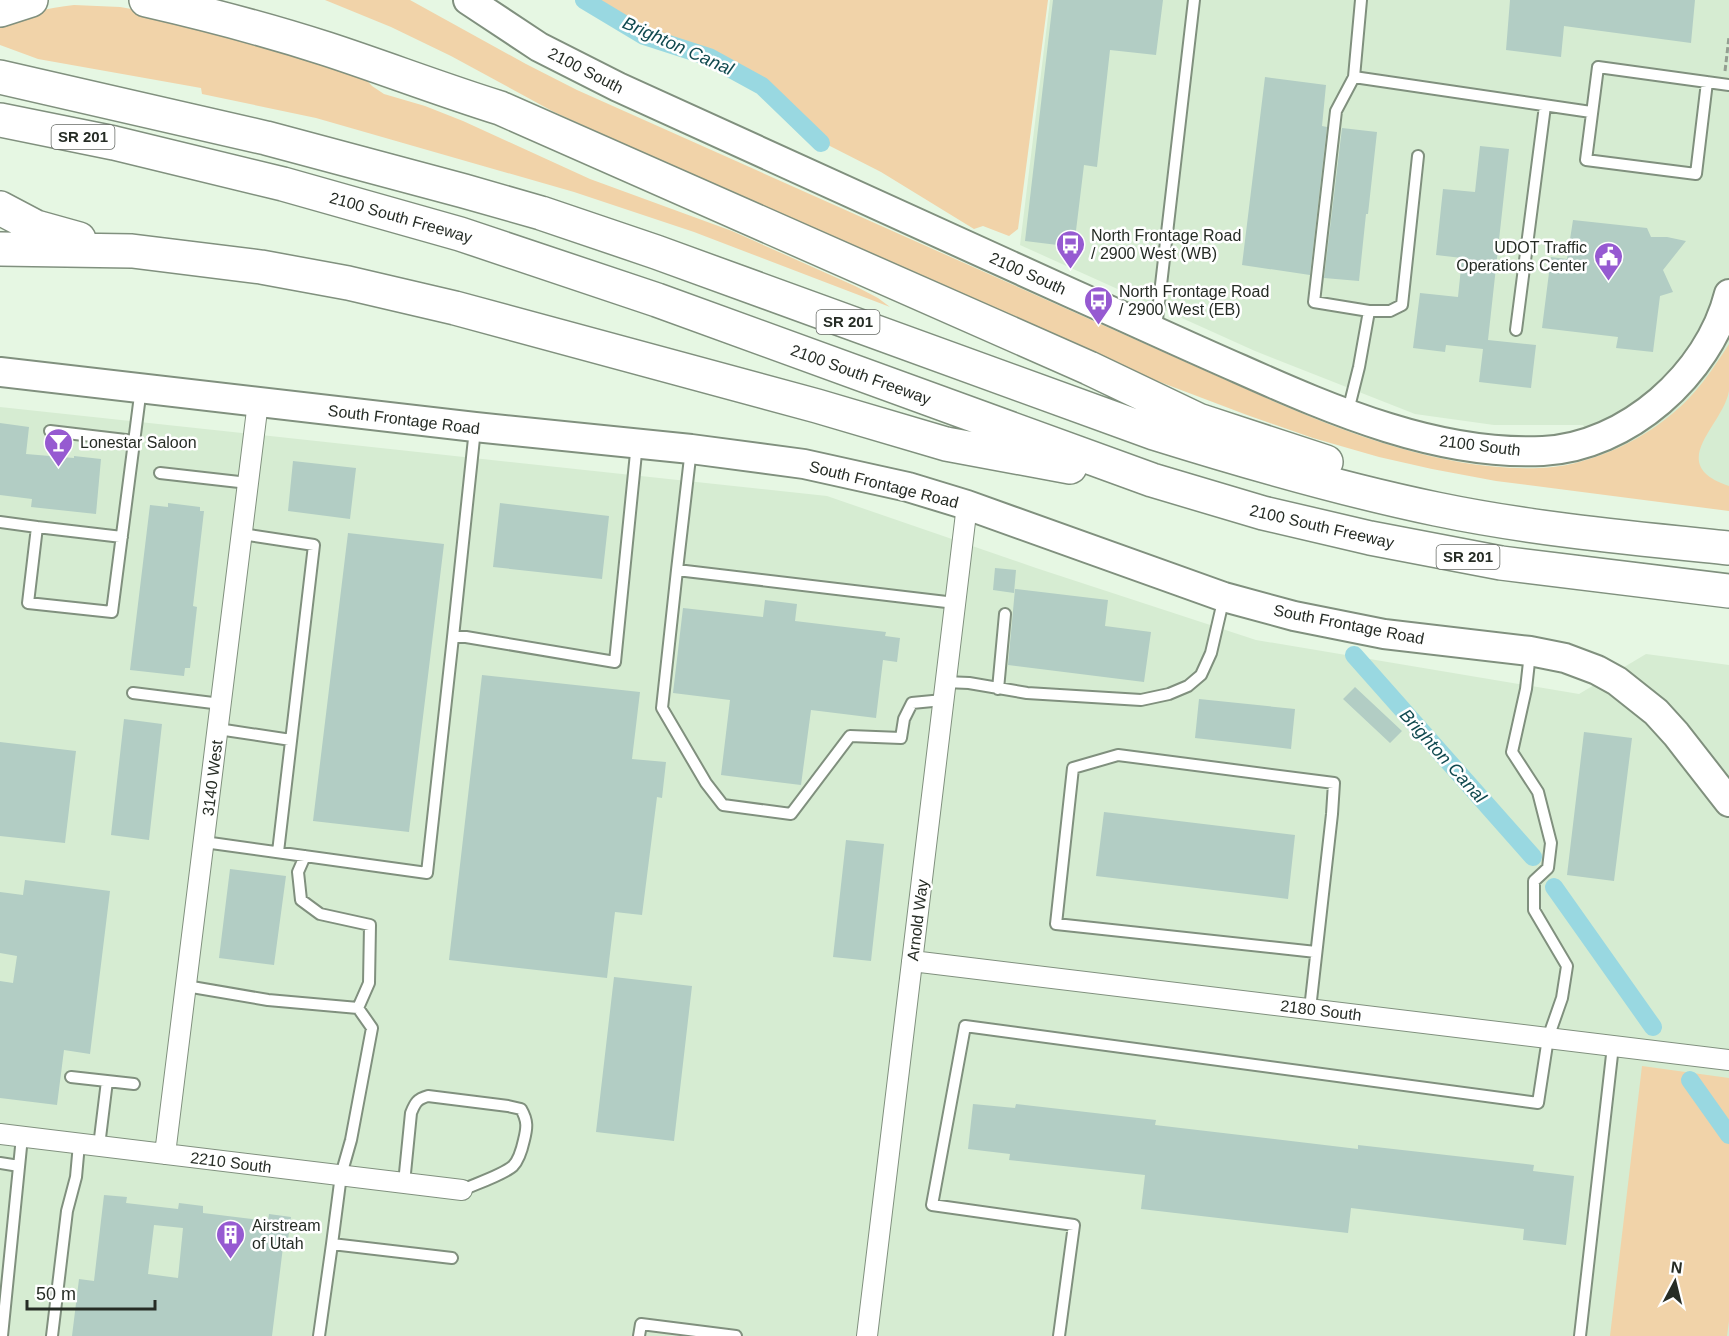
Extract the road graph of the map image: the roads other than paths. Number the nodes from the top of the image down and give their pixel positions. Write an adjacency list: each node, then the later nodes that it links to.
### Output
1 (31, 0): 7 (highway)
2 (146, 0): 13 (highway)
3 (235, 0): 13 (highway)
4 (468, 0): 23 (street, 2100 South)
5 (1194, 0): 23 (lane)
6 (1361, 0): 8 (lane)
7 (0, 10)
8 (1354, 77): 12 (lane); 21 (lane)
9 (14, 80): 41 (highway, SR 201)
10 (1707, 82): 11 (lane); 14 (lane); 14 (lane)
11 (1729, 85)
12 (1545, 106): 14 (lane); 22 (lane)
13 (500, 108): 41 (highway)
14 (1591, 112)
15 (11, 122): 35 (highway, 2100 South Freeway / SR 201)
16 (1418, 156): 21 (lane)
17 (0, 208): 19 (highway)
18 (0, 249): 19 (highway)
19 (132, 251): 35 (highway)
20 (1729, 294): 27 (street, 2100 South)
21 (1370, 311): 27 (lane)
22 (1516, 330)
23 (1156, 332): 27 (street, 2100 South)
24 (0, 372): 25 (street, South Frontage Road)
25 (141, 388): 26 (street, South Frontage Road); 30 (lane)
26 (258, 402): 28 (street, South Frontage Road); 34 (street, 3140 West)
27 (1347, 414)
28 (476, 427): 31 (street, South Frontage Road); 48 (lane)
29 (50, 431): 30 (lane)
30 (134, 441): 40 (lane)
31 (637, 443): 32 (street, South Frontage Road); 48 (lane)
32 (691, 449): 36 (street, South Frontage Road); 43 (lane)
33 (160, 473): 34 (lane)
34 (248, 483): 39 (street, 3140 West)
35 (1212, 499): 44 (highway, 2100 South Freeway / SR 201)
36 (967, 505): 45 (street, South Frontage Road); 46 (street, Arnold Way)
37 (0, 522): 38 (lane)
38 (37, 527): 40 (lane); 40 (lane)
39 (242, 534): 53 (street, 3140 West); 55 (lane)
40 (122, 537)
41 (1672, 542): 42 (highway, SR 201)
42 (1729, 548)
43 (678, 570): 46 (lane); 51 (lane)
44 (1729, 591)
45 (1224, 597): 49 (street, South Frontage Road); 50 (lane)
46 (955, 603): 51 (street, Arnold Way)
47 (1005, 614): 50 (lane)
48 (453, 637): 59 (lane)
49 (1530, 651): 56 (street, South Frontage Road); 65 (lane)
50 (998, 689): 51 (lane)
51 (944, 691): 61 (street, Arnold Way)
52 (133, 693): 53 (lane)
53 (221, 704): 54 (street, 3140 West)
54 (218, 729): 55 (lane); 57 (street, 3140 West)
55 (291, 740): 58 (lane)
56 (1729, 802)
57 (204, 842): 58 (lane); 62 (street, 3140 West)
58 (278, 852): 59 (lane)
59 (305, 856): 63 (lane)
60 (1316, 952): 60 (lane); 64 (lane)
61 (912, 961): 64 (street, 2180 South); 88 (street, Arnold Way)
62 (186, 986): 63 (lane); 75 (street, 3140 West)
63 (358, 1008): 78 (lane)
64 (1310, 1009): 65 (street, 2180 South)
65 (1548, 1038): 66 (street, 2180 South); 89 (lane)
66 (1613, 1046): 67 (street, 2180 South); 90 (lane)
67 (1729, 1060)
68 (71, 1077): 69 (lane)
69 (107, 1081): 70 (lane); 74 (lane)
70 (134, 1084)
71 (0, 1134): 72 (street, 2210 South)
72 (22, 1137): 73 (street, 2210 South); 77 (lane)
73 (79, 1144): 74 (street, 2210 South); 84 (lane)
74 (99, 1146): 75 (street, 2210 South)
75 (165, 1154): 78 (street, 2210 South)
76 (0, 1163): 77 (lane)
77 (19, 1166): 83 (lane)
78 (341, 1175): 79 (street, 2210 South); 81 (lane)
79 (404, 1183): 80 (street, 2210 South); 80 (lane)
80 (462, 1190)
81 (332, 1244): 82 (lane); 85 (lane)
82 (452, 1257)
83 (2, 1336)
84 (52, 1336)
85 (319, 1336)
86 (639, 1336): 87 (lane)
87 (736, 1336)
88 (867, 1336)
89 (1059, 1336)
90 (1580, 1336)

